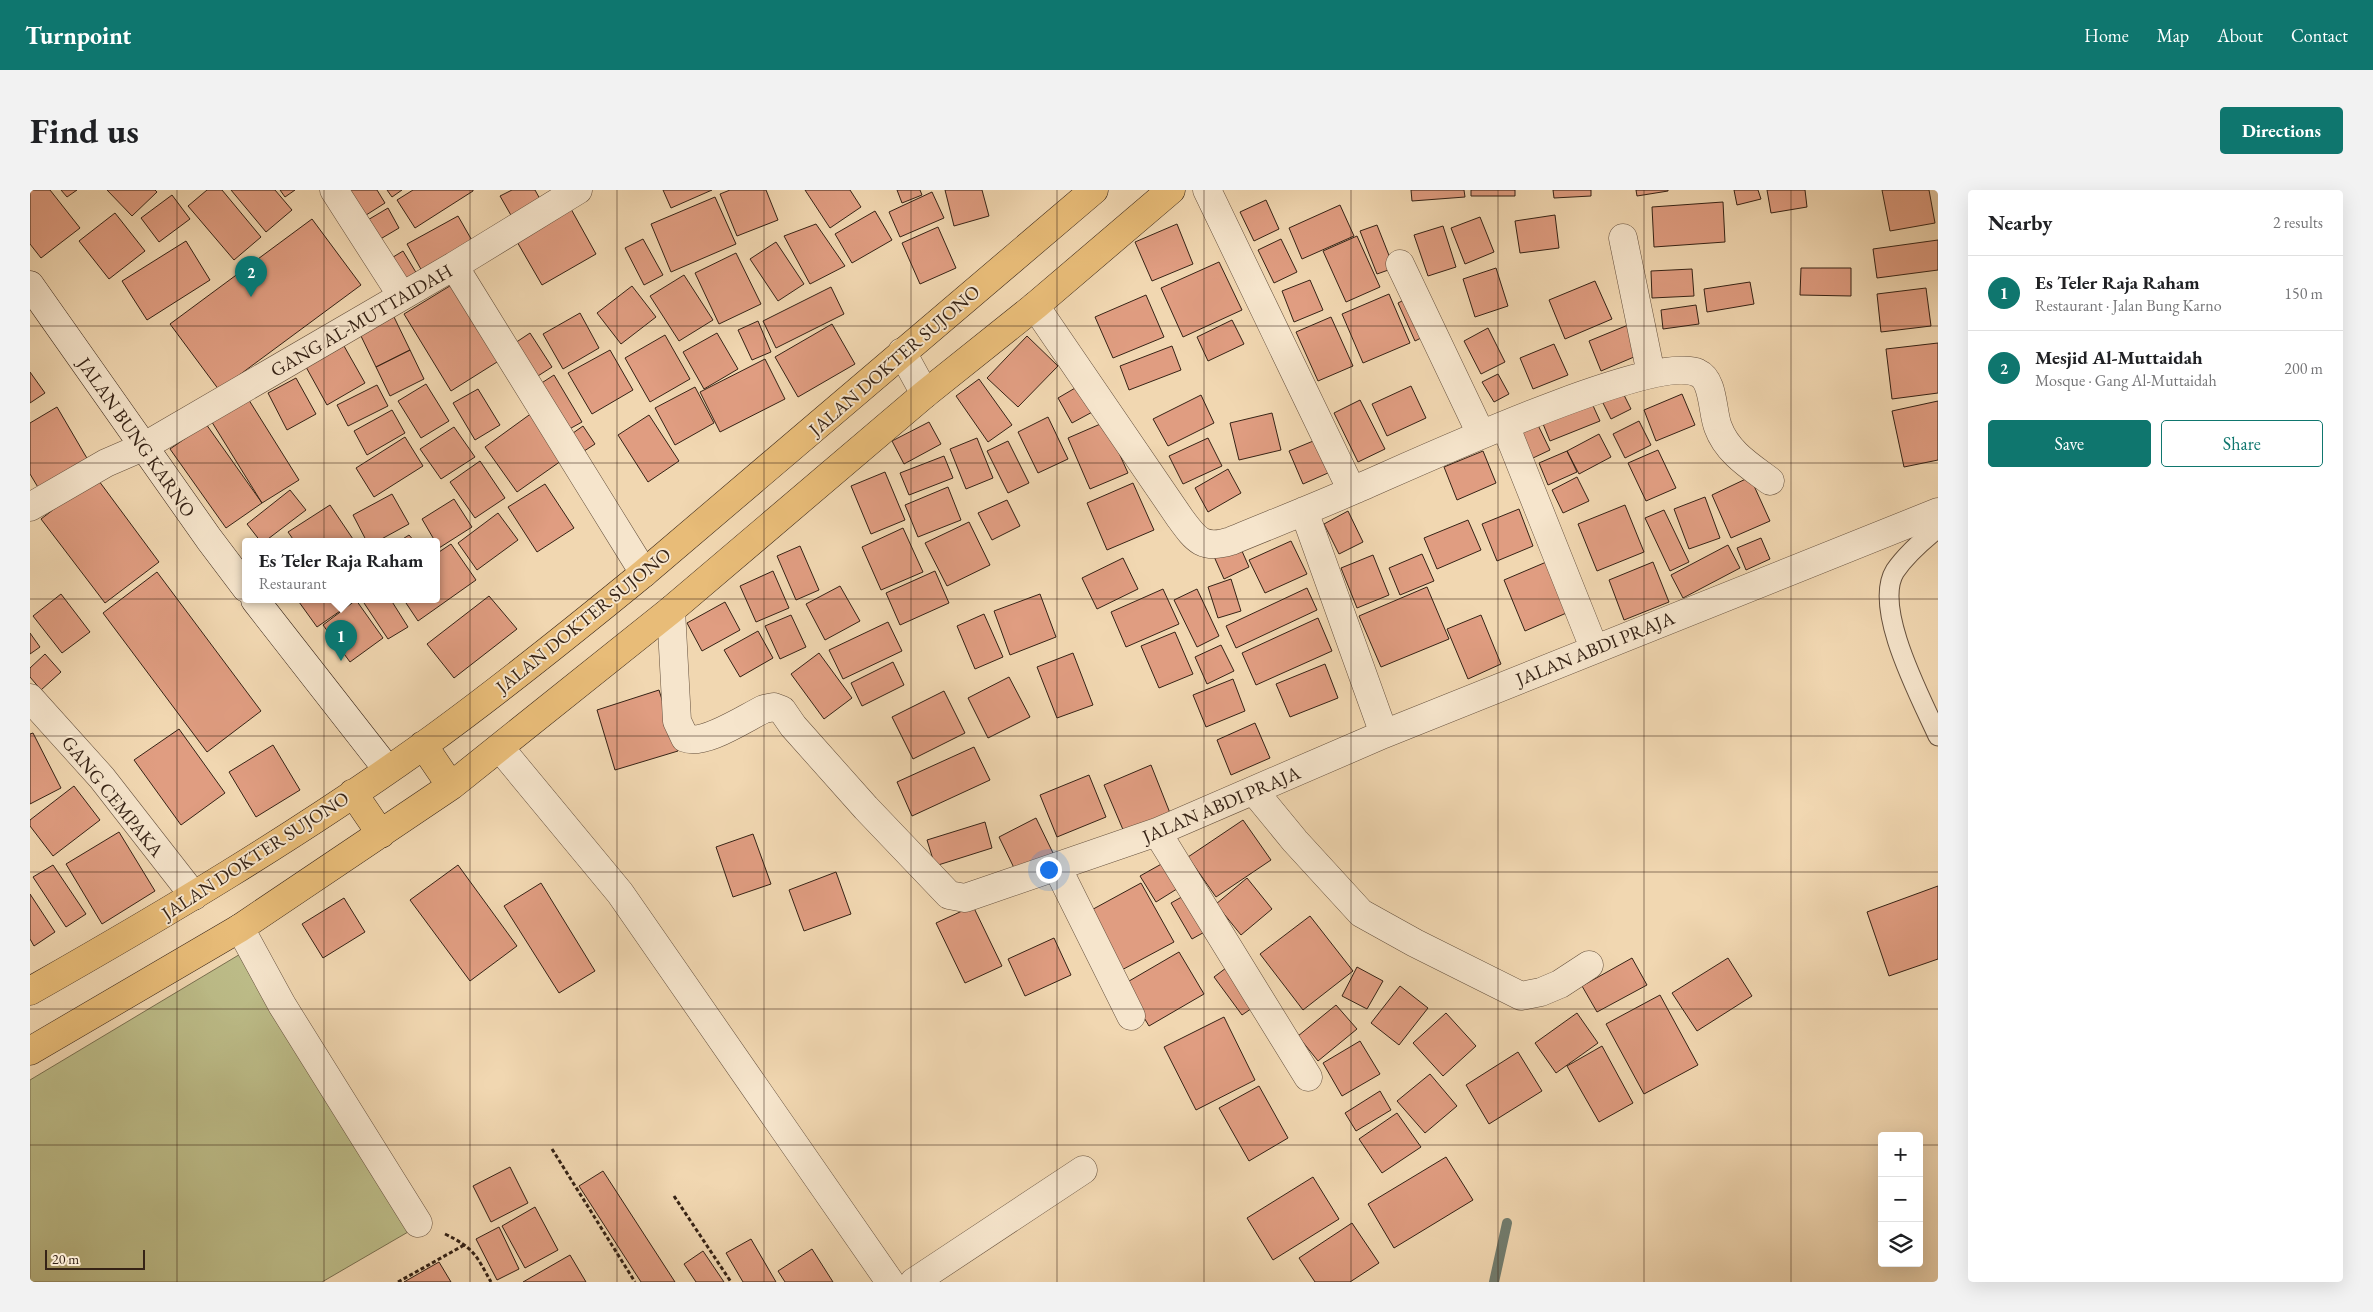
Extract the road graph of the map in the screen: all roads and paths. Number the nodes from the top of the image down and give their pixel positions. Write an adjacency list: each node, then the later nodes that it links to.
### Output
1 (334, 190): 10 (street)
2 (578, 190): 8 (street, GANG AL-MUTTAIDAH)
3 (1094, 190): 12 (highway, JALAN DOKTER SUJONO)
4 (1171, 190): 11 (highway)
5 (1207, 190): 18 (street)
6 (1623, 238): 13 (street)
7 (1400, 264): 15 (street)
8 (454, 266): 10 (street, GANG AL-MUTTAIDAH); 23 (street)
9 (30, 285): 16 (street, JALAN BUNG KARNO)
10 (402, 296): 16 (street, GANG AL-MUTTAIDAH)
11 (1035, 306): 14 (highway); 20 (street)
12 (902, 352): 14 (street); 23 (highway, JALAN DOKTER SUJONO)
13 (1652, 374): 15 (street); 17 (street)
14 (925, 394): 26 (highway)
15 (1493, 430): 18 (street); 27 (street)
16 (143, 447): 19 (street, GANG AL-MUTTAIDAH); 24 (street, JALAN BUNG KARNO)
17 (1770, 481)
18 (1352, 491): 20 (street)
19 (30, 508)
20 (1304, 511): 29 (street)
21 (1938, 512): 27 (street, JALAN ABDI PRAJA)
22 (1938, 528): 30 (lane)
23 (644, 573): 31 (highway, JALAN DOKTER SUJONO)
24 (242, 583)
25 (257, 603): 33 (street)
26 (671, 610): 32 (highway); 39 (street, JALAN ABDI PRAJA)
27 (1594, 648): 29 (street, JALAN ABDI PRAJA)
28 (30, 698): 40 (street, GANG CEMPAKA)
29 (1384, 734): 35 (street, JALAN ABDI PRAJA)
30 (1938, 736)
31 (423, 745): 33 (highway, JALAN DOKTER SUJONO); 34 (highway)
32 (500, 748): 34 (highway); 57 (street)
33 (387, 769): 36 (highway, JALAN DOKTER SUJONO)
34 (450, 786): 38 (highway)
35 (1254, 791): 37 (street, JALAN ABDI PRAJA); 42 (street)
36 (353, 793): 38 (highway); 40 (highway, JALAN DOKTER SUJONO)
37 (1157, 832): 39 (street, JALAN ABDI PRAJA); 46 (street)
38 (381, 834): 41 (highway)
39 (1057, 867): 44 (street)
40 (194, 896): 43 (highway, JALAN DOKTER SUJONO)
41 (240, 928): 45 (highway); 50 (street)
42 (1590, 965)
43 (30, 991)
44 (1131, 1016)
45 (30, 1051)
46 (1308, 1077)
47 (552, 1149): 55 (path)
48 (1083, 1170): 52 (street)
49 (674, 1196): 56 (path)
50 (418, 1223): 51 (path)
51 (466, 1244): 53 (path); 54 (path)
52 (950, 1272): 58 (street)
53 (398, 1282)
54 (491, 1282)
55 (635, 1282)
56 (731, 1282)
57 (890, 1282)
58 (914, 1282)

